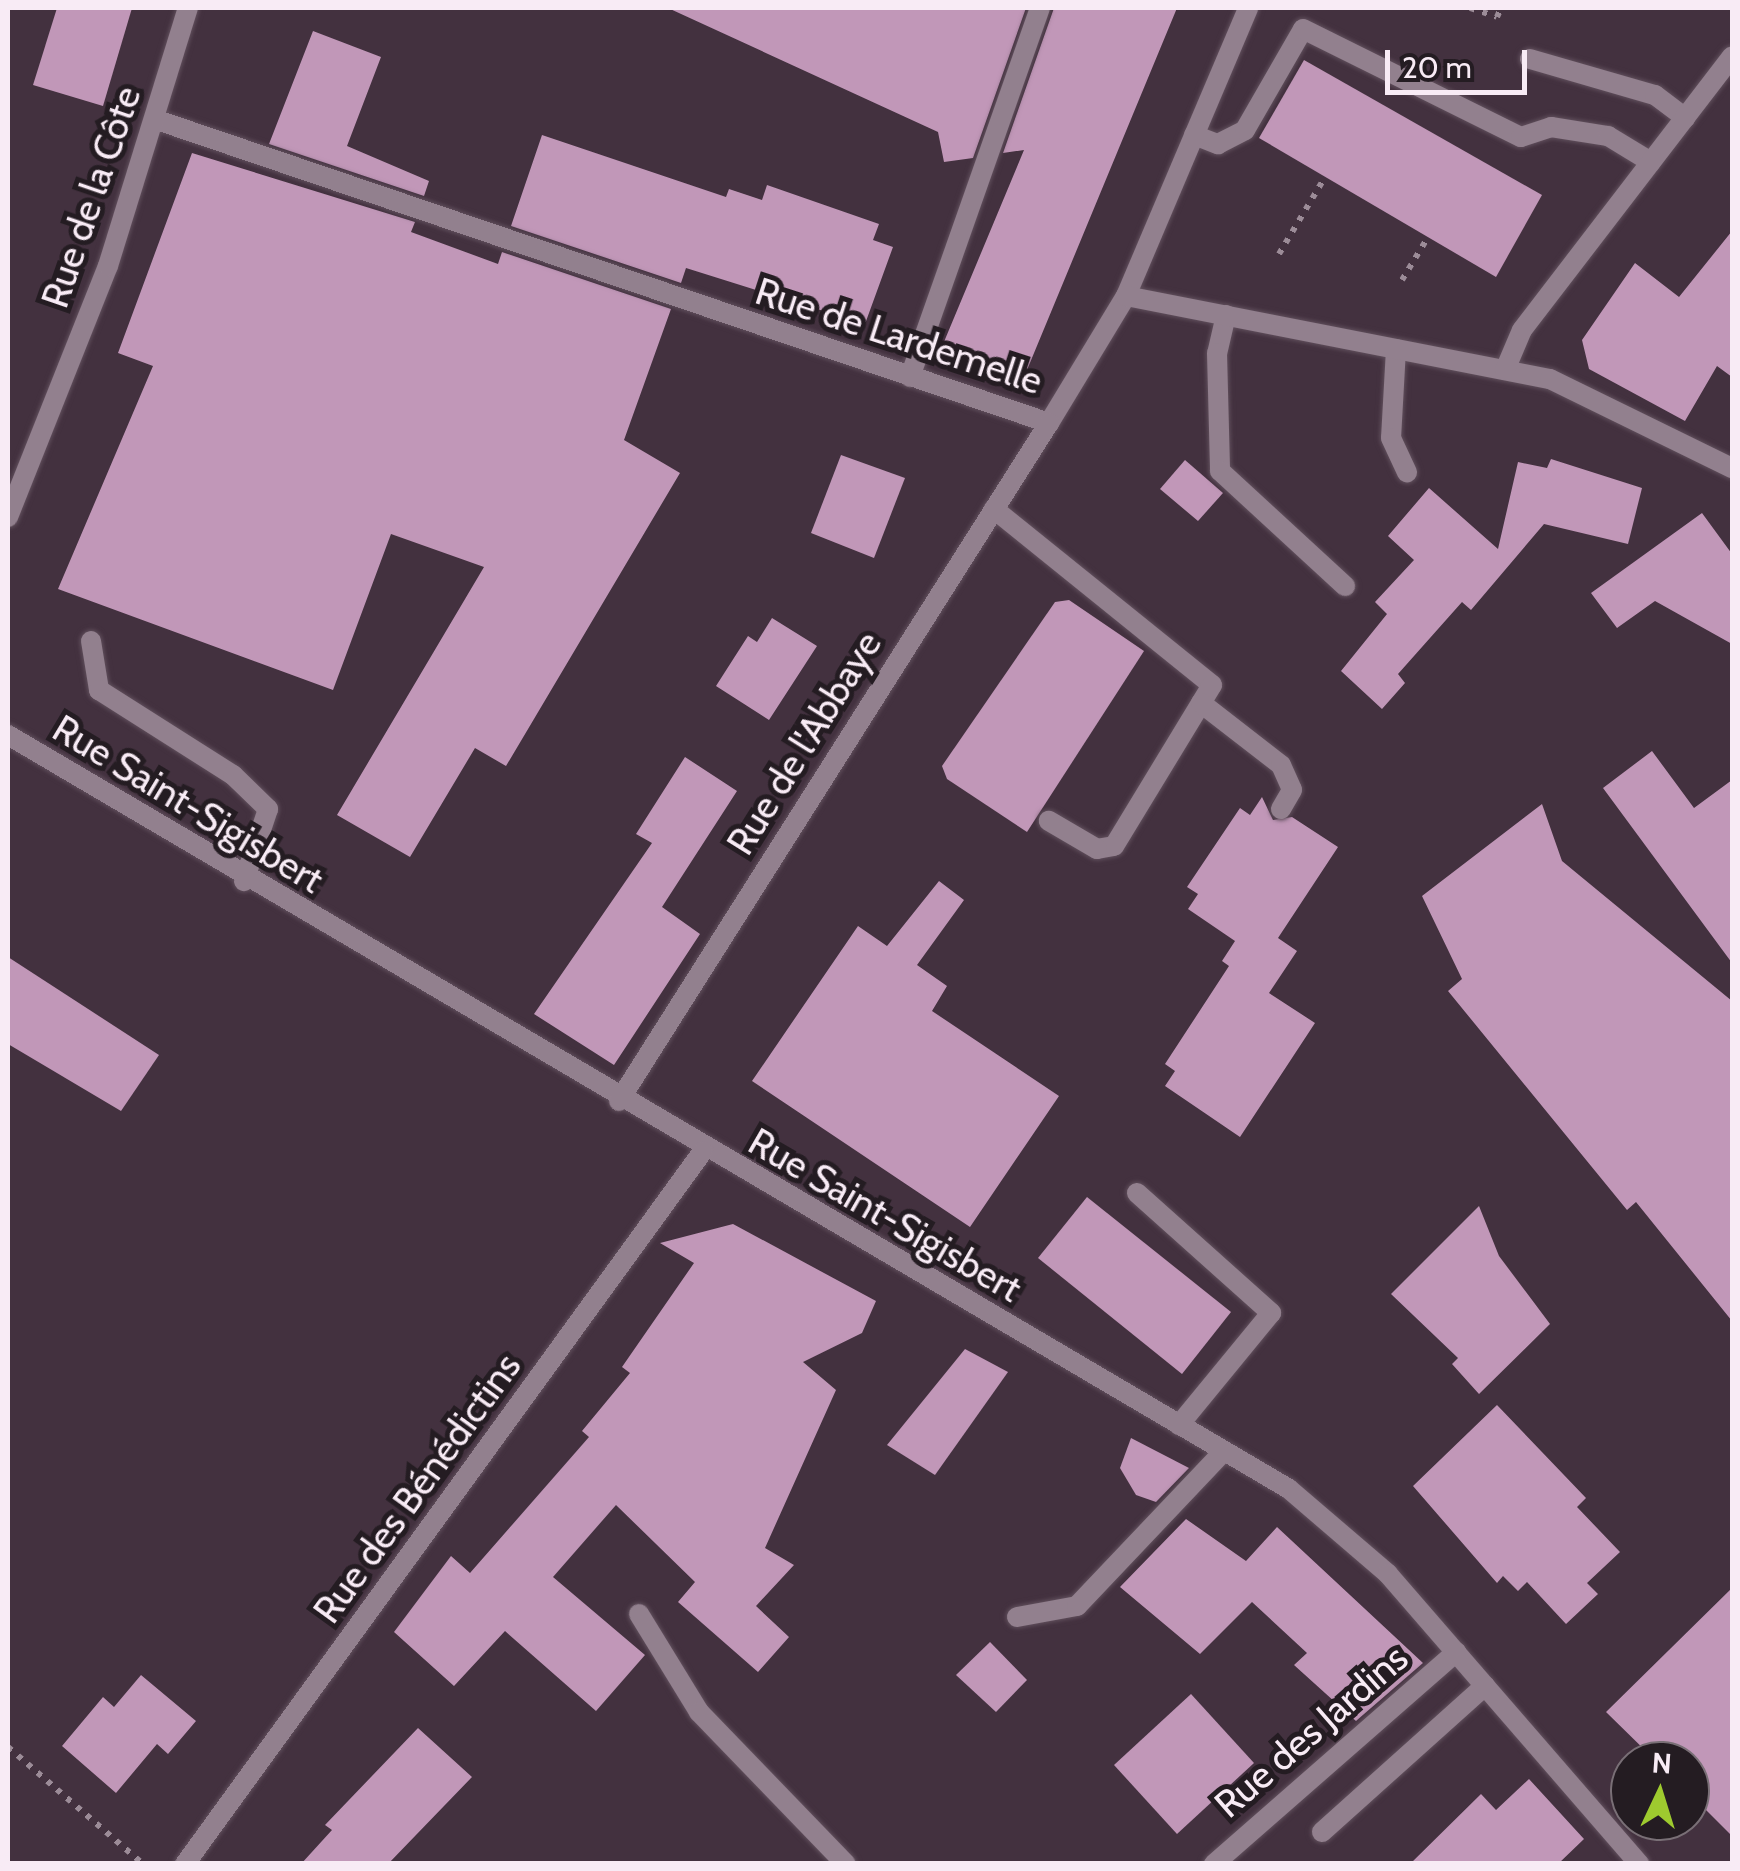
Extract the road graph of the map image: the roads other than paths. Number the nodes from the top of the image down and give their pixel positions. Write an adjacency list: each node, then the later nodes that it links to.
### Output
1 (188, 8): 7 (street, Rue de la Côte)
2 (1040, 8): 14 (street)
3 (1248, 8): 8 (street)
4 (1732, 56): 6 (street)
5 (1530, 59): 6 (street)
6 (1685, 118): 9 (street)
7 (157, 120): 14 (street, Rue de Lardemelle); 19 (street, Rue de la Côte)
8 (1194, 136): 9 (street); 10 (street)
9 (1651, 162): 13 (street)
10 (1126, 296): 11 (street); 15 (street, Rue de Lardemelle)
11 (1226, 315): 12 (street); 20 (street)
12 (1396, 349): 13 (street); 17 (street)
13 (1505, 370): 16 (street)
14 (910, 377): 15 (street, Rue de Lardemelle)
15 (1049, 423): 18 (street, Rue de l'Abbaye)
16 (1732, 468)
17 (1407, 474)
18 (994, 510): 22 (street); 27 (street, Rue de l'Abbaye)
19 (8, 517)
20 (1345, 586)
21 (91, 642): 26 (street)
22 (1201, 703): 24 (street); 25 (street)
23 (10, 731): 26 (street, Rue Saint-Sigisbert)
24 (1281, 810)
25 (1049, 821)
26 (244, 881): 27 (street, Rue Saint-Sigisbert)
27 (619, 1102): 28 (street, Rue Saint-Sigisbert)
28 (703, 1151): 30 (street, Rue Saint-Sigisbert); 37 (street, Rue des Bénédictins)
29 (1136, 1193): 30 (street)
30 (1179, 1426): 31 (street, Rue Saint-Sigisbert)
31 (1223, 1452): 33 (street); 34 (street, Rue Saint-Sigisbert)
32 (639, 1614): 38 (street)
33 (1017, 1617)
34 (1456, 1652): 35 (street, Rue Saint-Sigisbert); 39 (street, Rue des Jardins)
35 (1485, 1686): 36 (street); 40 (street, Rue Saint-Sigisbert)
36 (1322, 1832)
37 (185, 1864)
38 (846, 1864)
39 (1214, 1864)
40 (1640, 1864)

